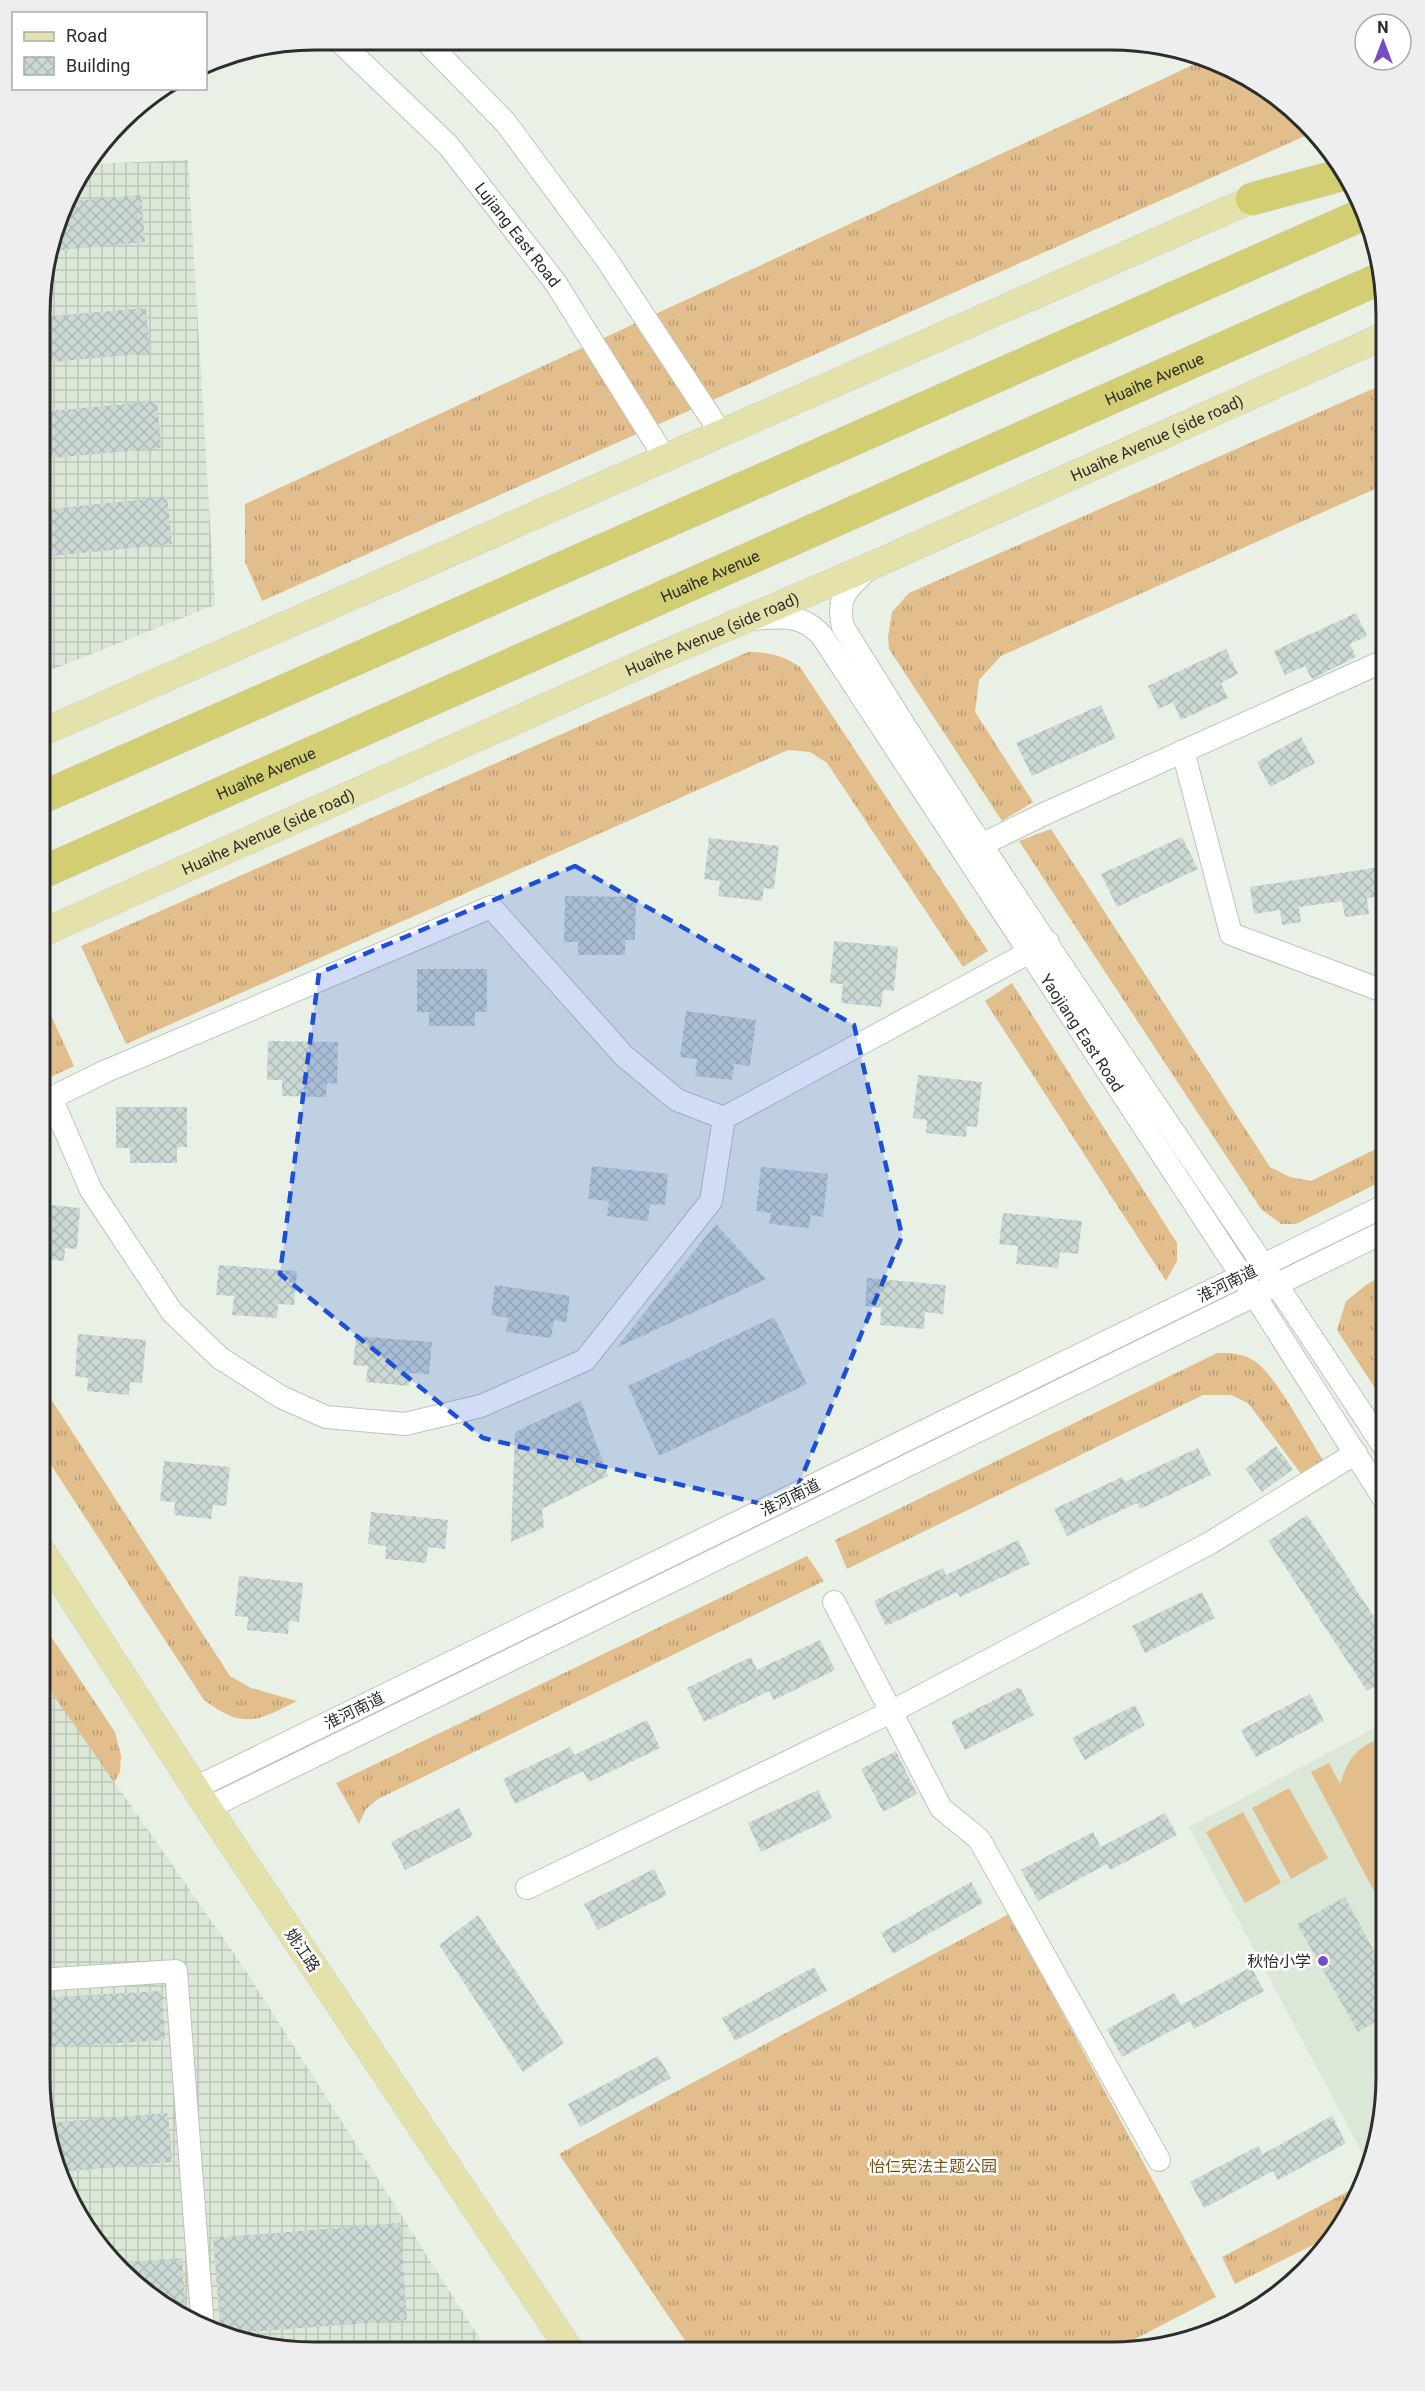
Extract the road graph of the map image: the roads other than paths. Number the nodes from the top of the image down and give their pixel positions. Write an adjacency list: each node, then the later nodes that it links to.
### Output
1 (349, 50): 12 (street, Lujiang East Road)
2 (435, 50): 11 (street)
3 (1330, 165): 5 (main road)
4 (1337, 176): 5 (highway)
5 (1252, 199): 11 (main road)
6 (1357, 217): 18 (highway)
7 (1373, 282): 20 (highway, Huaihe Avenue)
8 (1376, 327): 10 (main road)
9 (1376, 339): 10 (main road, Huaihe Avenue (side road))
10 (1312, 368): 13 (main road, Huaihe Avenue (side road))
11 (721, 433): 12 (main road)
12 (665, 458): 16 (main road)
13 (871, 566): 14 (main road, Huaihe Avenue (side road)); 19 (street, Yaojiang East Road)
14 (745, 619): 19 (street, Yaojiang East Road); 21 (main road, Huaihe Avenue (side road))
15 (1376, 665): 17 (street)
16 (50, 729)
17 (1184, 751): 19 (street); 23 (street)
18 (50, 794)
19 (973, 849): 22 (street, Yaojiang East Road)
20 (50, 869)
21 (50, 930)
22 (1039, 947): 24 (street); 27 (street, Yaojiang East Road); 28 (street, Yaojiang East Road)
23 (1376, 988)
24 (724, 1118): 24 (street)
25 (1376, 1209): 27 (street, 淮河南道)
26 (1376, 1236): 29 (street, 淮河南道)
27 (1264, 1264): 28 (street, 淮河南道); 29 (street, Yaojiang East Road)
28 (1242, 1275): 30 (street, Yaojiang East Road); 37 (street, 淮河南道)
29 (1278, 1284): 30 (street, 淮河南道); 31 (street, Yaojiang East Road)
30 (1255, 1296): 32 (street, Yaojiang East Road); 37 (street, 淮河南道)
31 (1376, 1435)
32 (1356, 1453): 33 (street, Yaojiang East Road); 36 (street)
33 (1376, 1486)
34 (50, 1564): 37 (main road, 姚江路)
35 (834, 1602): 36 (street)
36 (891, 1712): 38 (street); 40 (street)
37 (201, 1798): 42 (main road, 姚江路)
38 (527, 1888)
39 (50, 1979): 41 (street)
40 (1158, 2160)
41 (202, 2316)
42 (565, 2342)

